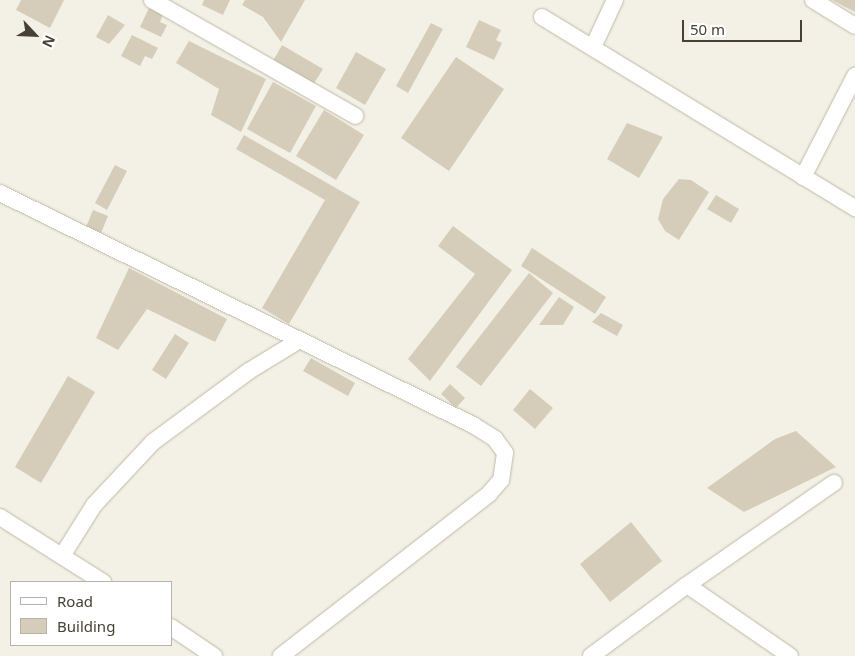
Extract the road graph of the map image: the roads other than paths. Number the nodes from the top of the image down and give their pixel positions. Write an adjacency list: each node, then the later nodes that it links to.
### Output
1 (152, 0): 8 (street)
2 (614, 0): 6 (street)
3 (813, 0): 5 (street)
4 (542, 17): 6 (street)
5 (855, 26)
6 (594, 45): 9 (street)
7 (855, 76): 9 (street)
8 (354, 116)
9 (803, 177): 11 (street)
10 (0, 194): 12 (street)
11 (855, 208)
12 (298, 341): 15 (street); 20 (street)
13 (834, 482): 17 (street)
14 (0, 517): 15 (street)
15 (62, 556): 16 (street)
16 (101, 581)
17 (686, 585): 21 (street); 22 (street)
18 (172, 629): 19 (street)
19 (214, 656)
20 (281, 656)
21 (590, 656)
22 (790, 656)

